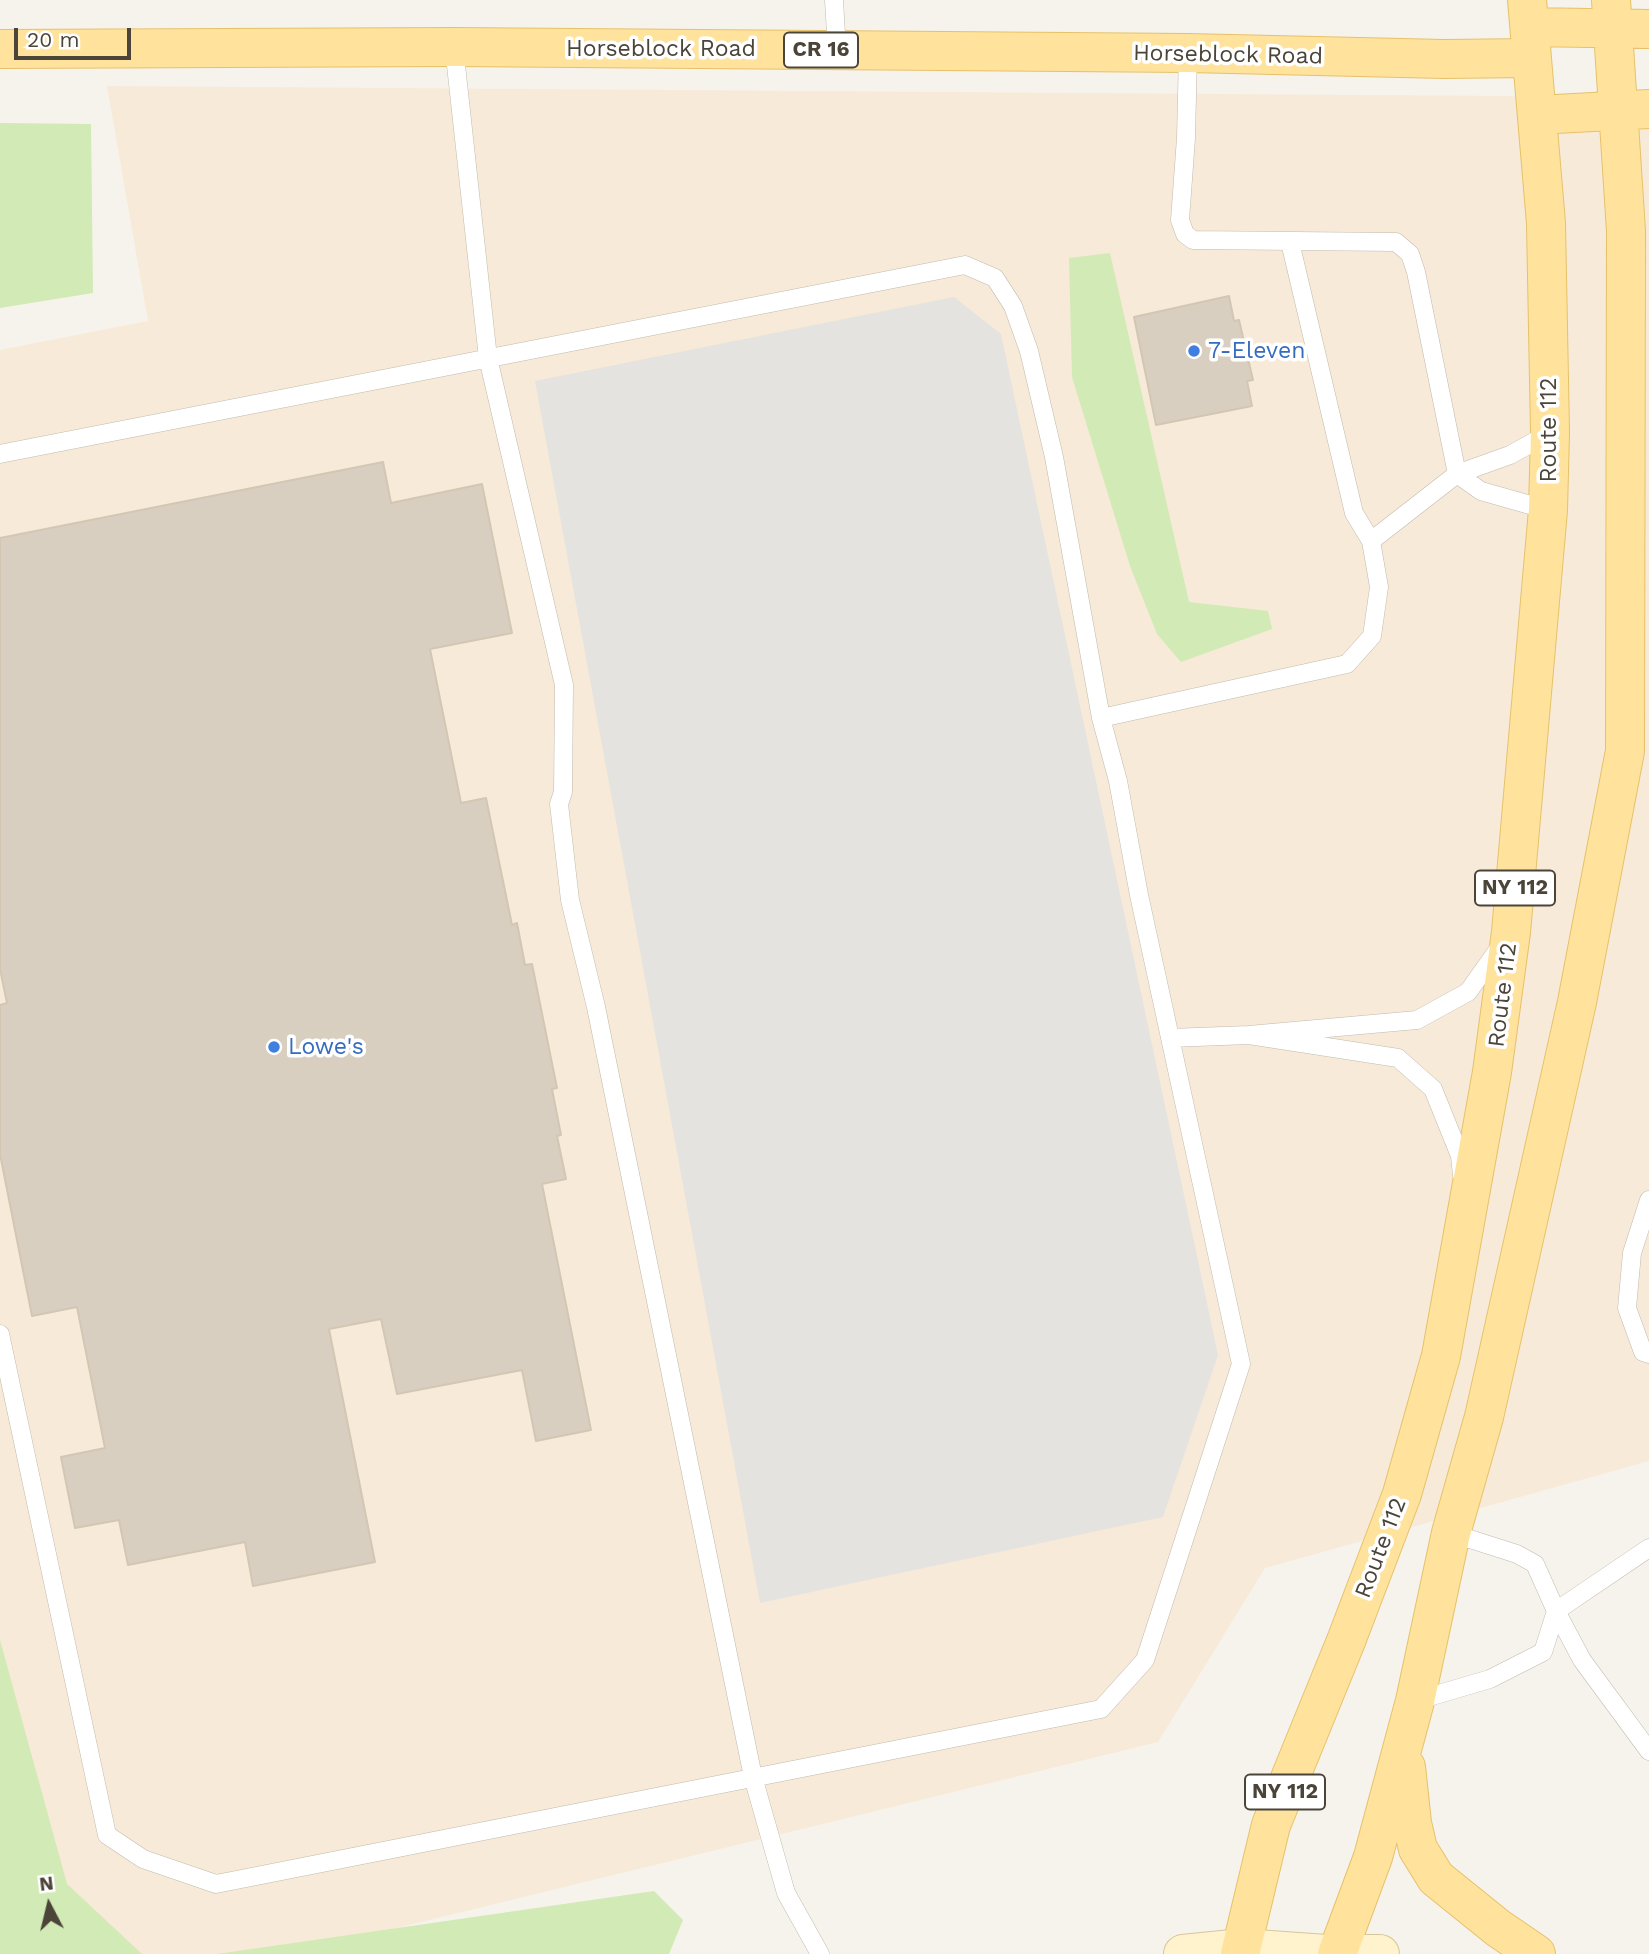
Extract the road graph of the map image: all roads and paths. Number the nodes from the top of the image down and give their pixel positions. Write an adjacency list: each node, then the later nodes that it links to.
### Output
1 (834, 0): 6 (lane)
2 (1625, 19): 3 (main road, Horseblock Road / CR 16); 8 (main road)
3 (1530, 28): 7 (main road, Horseblock Road / CR 16); 9 (main road, Route 112 / NY 112)
4 (454, 47): 5 (main road, Horseblock Road / CR 16); 6 (main road, Horseblock Road / CR 16); 11 (lane)
5 (0, 50)
6 (837, 50): 7 (main road, Horseblock Road / CR 16)
7 (1188, 53): 10 (lane)
8 (1634, 110): 9 (main road); 25 (main road)
9 (1537, 115): 12 (main road, Route 112 / NY 112)
10 (1290, 242): 14 (lane); 16 (lane)
11 (488, 358): 13 (lane); 17 (lane); 31 (lane)
12 (1550, 433): 14 (lane); 15 (main road, Route 112 / NY 112)
13 (0, 454)
14 (1457, 474): 15 (lane); 16 (lane)
15 (1548, 510): 18 (main road, Route 112 / NY 112)
16 (1371, 541): 17 (lane)
17 (1101, 718): 20 (lane)
18 (1511, 932): 19 (lane); 22 (main road, Route 112 / NY 112)
19 (1249, 1035): 20 (lane); 22 (lane)
20 (1170, 1038): 31 (lane)
21 (1649, 1200): 24 (lane)
22 (1466, 1210): 32 (main road, Route 112 / NY 112)
23 (0, 1335): 31 (lane)
24 (1649, 1354)
25 (1451, 1533): 27 (lane); 28 (main road)
26 (1649, 1549): 27 (lane)
27 (1556, 1611): 28 (lane); 30 (lane)
28 (1415, 1701): 29 (main road)
29 (1403, 1745): 36 (main road); 39 (main road)
30 (1649, 1751)
31 (753, 1777): 33 (lane)
32 (1241, 1951): 34 (main road); 35 (main road)
33 (820, 1954)
34 (1183, 1954)
35 (1326, 1954)
36 (1337, 1954)
37 (1348, 1954): 38 (main road)
38 (1380, 1954)
39 (1536, 1954)

